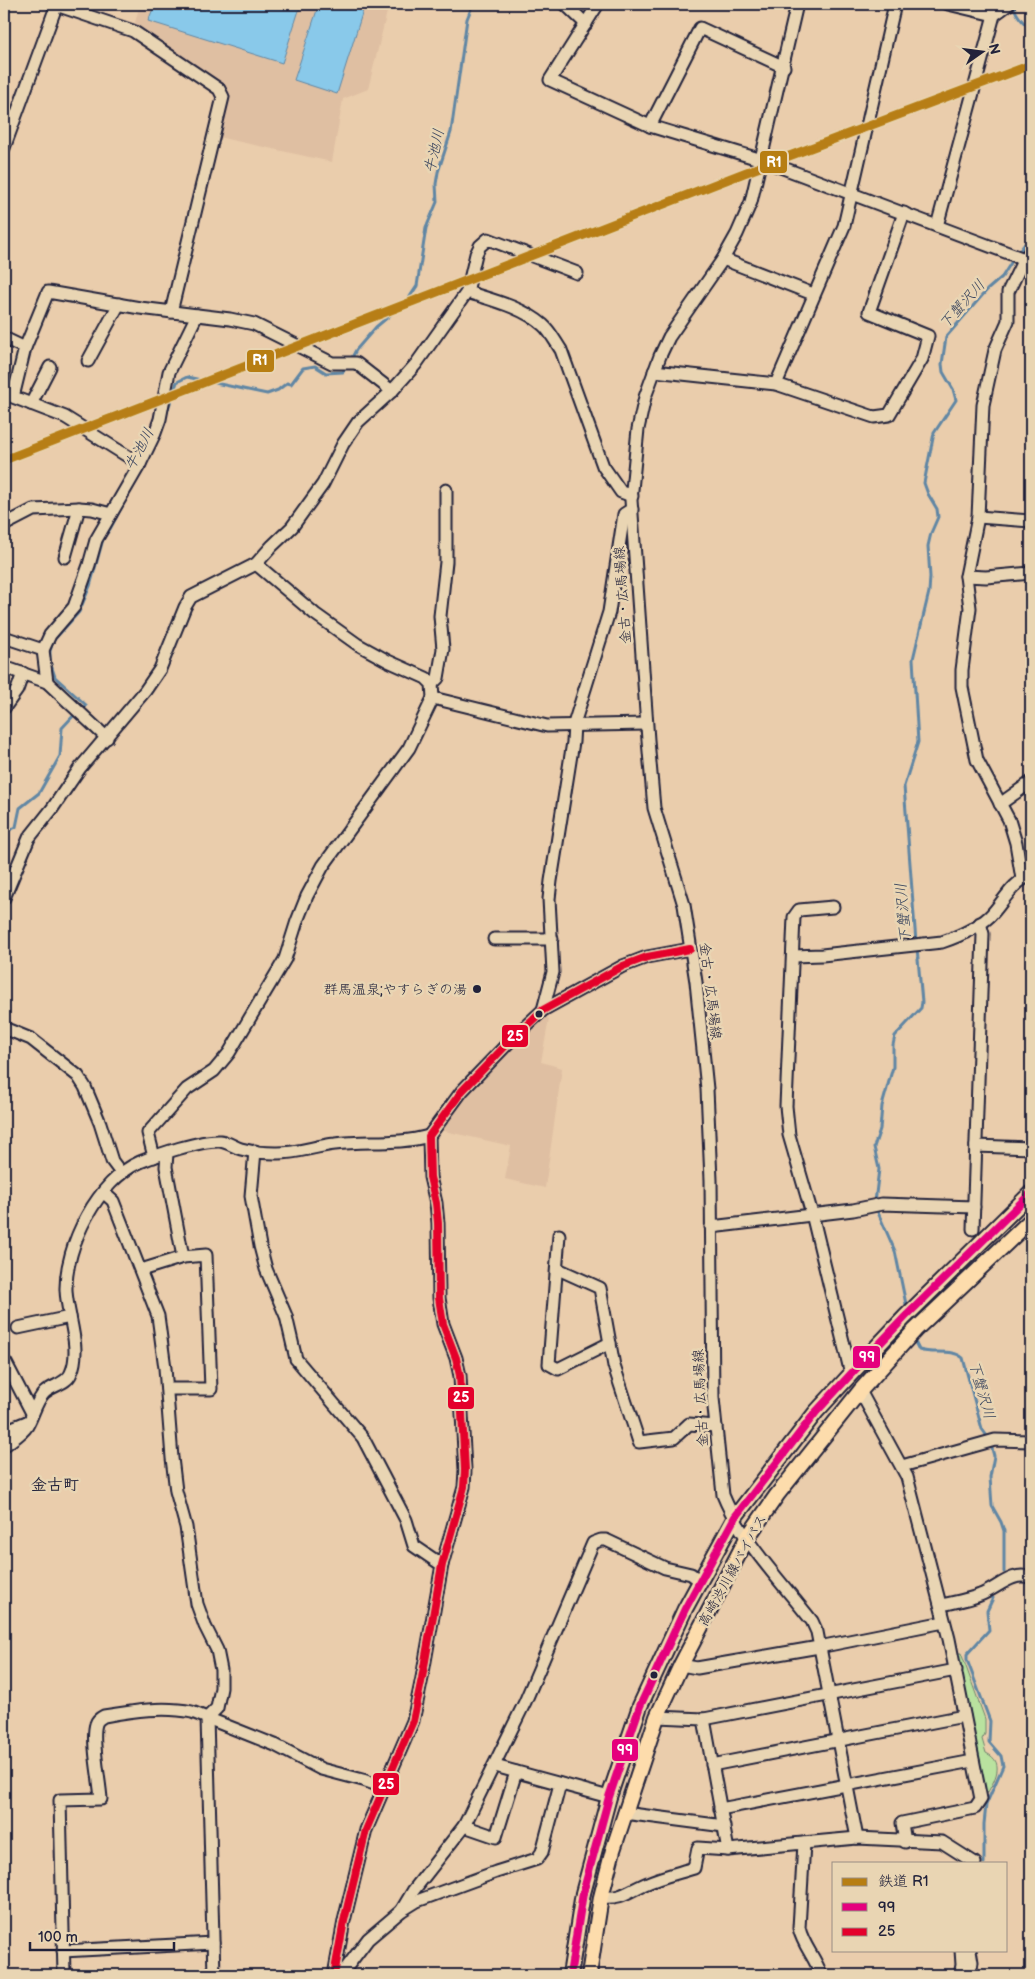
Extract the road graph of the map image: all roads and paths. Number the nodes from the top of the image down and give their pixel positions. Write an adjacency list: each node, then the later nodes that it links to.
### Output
1 (57, 4): 12 (street); 23 (street)
2 (565, 4): 9 (street)
3 (598, 4): 9 (street)
4 (797, 4): 10 (street)
5 (895, 4): 14 (street)
6 (948, 4): 8 (street)
7 (1009, 4): 8 (street)
8 (994, 15): 16 (street)
9 (586, 24): 11 (street)
10 (784, 67): 11 (street); 13 (street)
11 (650, 126): 13 (street)
12 (4, 148)
13 (762, 160): 14 (street); 18 (street)
14 (852, 194): 15 (street); 21 (street)
15 (904, 213): 16 (street); 30 (street)
16 (937, 226): 17 (street)
17 (1028, 255): 38 (street)
18 (723, 259): 21 (street); 29 (street)
19 (577, 273): 20 (street)
20 (467, 292): 31 (street); 35 (street)
21 (814, 294): 30 (street)
22 (118, 304): 23 (street); 26 (street); 27 (street)
23 (172, 312): 24 (street)
24 (196, 315): 31 (street); 33 (street)
25 (4, 338): 26 (street)
26 (25, 348): 32 (street)
27 (88, 361)
28 (50, 367): 32 (street)
29 (654, 371): 30 (street); 35 (street)
30 (776, 384)
31 (392, 391): 42 (street)
32 (31, 404): 33 (street)
33 (140, 464): 37 (street)
34 (446, 490): 50 (street)
35 (632, 502): 53 (street); 54 (street, 金古・広馬場線)
36 (79, 508): 37 (street); 40 (street); 41 (street)
37 (111, 514): 46 (street)
38 (978, 518): 39 (street); 44 (street)
39 (1031, 521)
40 (4, 524)
41 (65, 557)
42 (256, 564): 50 (street); 55 (street)
43 (1031, 573): 44 (street)
44 (966, 576): 57 (street)
45 (4, 637): 46 (street)
46 (43, 650): 49 (street)
47 (4, 667): 48 (street)
48 (23, 673): 49 (street); 52 (street)
49 (47, 682): 55 (street)
50 (432, 684): 51 (street)
51 (433, 698): 53 (street); 73 (street)
52 (4, 708)
53 (574, 724): 54 (street); 63 (street)
54 (646, 724): 64 (street, 金古・広馬場線)
55 (107, 738): 59 (street)
56 (1031, 782): 57 (street)
57 (1000, 804): 58 (street)
58 (1027, 877): 61 (street)
59 (4, 898)
60 (833, 907): 65 (street)
61 (980, 923): 65 (street); 69 (street)
62 (494, 938): 63 (street)
63 (552, 939): 66 (street)
64 (690, 949): 66 (street); 80 (street, 金古・広馬場線)
65 (793, 956): 78 (street)
66 (543, 1010): 68 (street)
67 (4, 1028): 74 (street)
68 (429, 1136): 71 (street); 101 (street)
69 (976, 1146): 70 (street); 77 (street)
70 (1031, 1148)
71 (255, 1151): 72 (street); 101 (street)
72 (167, 1153): 73 (street); 83 (street)
73 (154, 1157): 74 (street)
74 (121, 1173): 75 (street)
75 (104, 1193): 85 (street); 86 (street)
76 (1031, 1193): 90 (main road, 高崎渋川線バイパス)
77 (974, 1207): 78 (street); 81 (street)
78 (812, 1214): 80 (street); 90 (street)
79 (1031, 1220): 92 (main road, 高崎渋川線バイパス)
80 (711, 1227): 95 (street, 金古・広馬場線)
81 (973, 1229)
82 (559, 1235): 84 (street)
83 (183, 1257): 85 (street); 91 (street)
84 (558, 1269): 88 (street); 88 (street)
85 (141, 1270): 91 (street)
86 (70, 1317): 87 (street); 93 (street)
87 (18, 1328)
88 (610, 1343): 95 (street)
89 (6, 1363): 93 (street)
90 (851, 1374): 99 (main road, 高崎渋川線バイパス)
91 (167, 1389): 112 (street)
92 (860, 1391): 98 (street); 100 (main road, 高崎渋川線バイパス)
93 (31, 1417): 94 (street); 97 (street)
94 (4, 1421)
95 (716, 1426): 99 (street, 金古・広馬場線)
96 (1031, 1441): 98 (street)
97 (4, 1446)
98 (902, 1466): 104 (street)
99 (735, 1517): 100 (street, 金古・広馬場線); 103 (main road, 高崎渋川線バイパス)
100 (747, 1538): 106 (street, 金古・広馬場線); 107 (main road, 高崎渋川線バイパス)
101 (442, 1565): 121 (street)
102 (1031, 1578): 104 (street)
103 (700, 1581): 117 (street); 122 (main road, 高崎渋川線バイパス)
104 (941, 1605): 105 (street)
105 (944, 1622): 106 (street); 108 (street)
106 (819, 1647): 107 (street); 109 (street, 金古・広馬場線)
107 (681, 1665): 111 (main road, 高崎渋川線バイパス)
108 (956, 1670): 109 (street); 110 (street)
109 (828, 1694): 113 (street); 114 (street, 金古・広馬場線)
110 (964, 1716): 114 (street); 115 (street)
111 (657, 1717): 113 (street); 124 (main road, 高崎渋川線バイパス)
112 (206, 1718): 121 (street); 134 (street); 135 (street)
113 (704, 1719): 116 (street)
114 (838, 1740): 116 (street); 120 (street, 金古・広馬場線)
115 (974, 1761): 120 (street); 128 (street)
116 (712, 1765): 123 (street)
117 (495, 1766): 118 (street); 125 (street)
118 (516, 1772): 119 (street); 125 (street)
119 (560, 1784): 122 (street); 133 (street)
120 (847, 1786): 123 (street); 127 (street, 金古・広馬場線)
121 (383, 1788): 140 (street)
122 (609, 1797): 142 (main road, 高崎渋川線バイパス)
123 (720, 1809): 126 (street)
124 (624, 1812): 126 (street); 132 (main road, 高崎渋川線バイパス)
125 (464, 1826): 133 (street)
126 (724, 1826): 130 (street)
127 (858, 1838): 128 (street); 129 (street)
128 (905, 1842): 131 (street)
129 (804, 1843): 130 (street); 144 (street)
130 (728, 1850): 132 (street)
131 (973, 1862)
132 (601, 1898): 143 (main road, 高崎渋川線バイパス)
133 (401, 1911): 141 (street)
134 (213, 1943): 135 (street); 139 (street)
135 (63, 1950): 138 (street)
136 (961, 1952): 145 (street)
137 (970, 1952): 146 (street)
138 (64, 1975)
139 (214, 1975)
140 (334, 1975)
141 (342, 1975)
142 (570, 1975)
143 (589, 1975)
144 (821, 1975)
145 (960, 1975)
146 (970, 1975)

